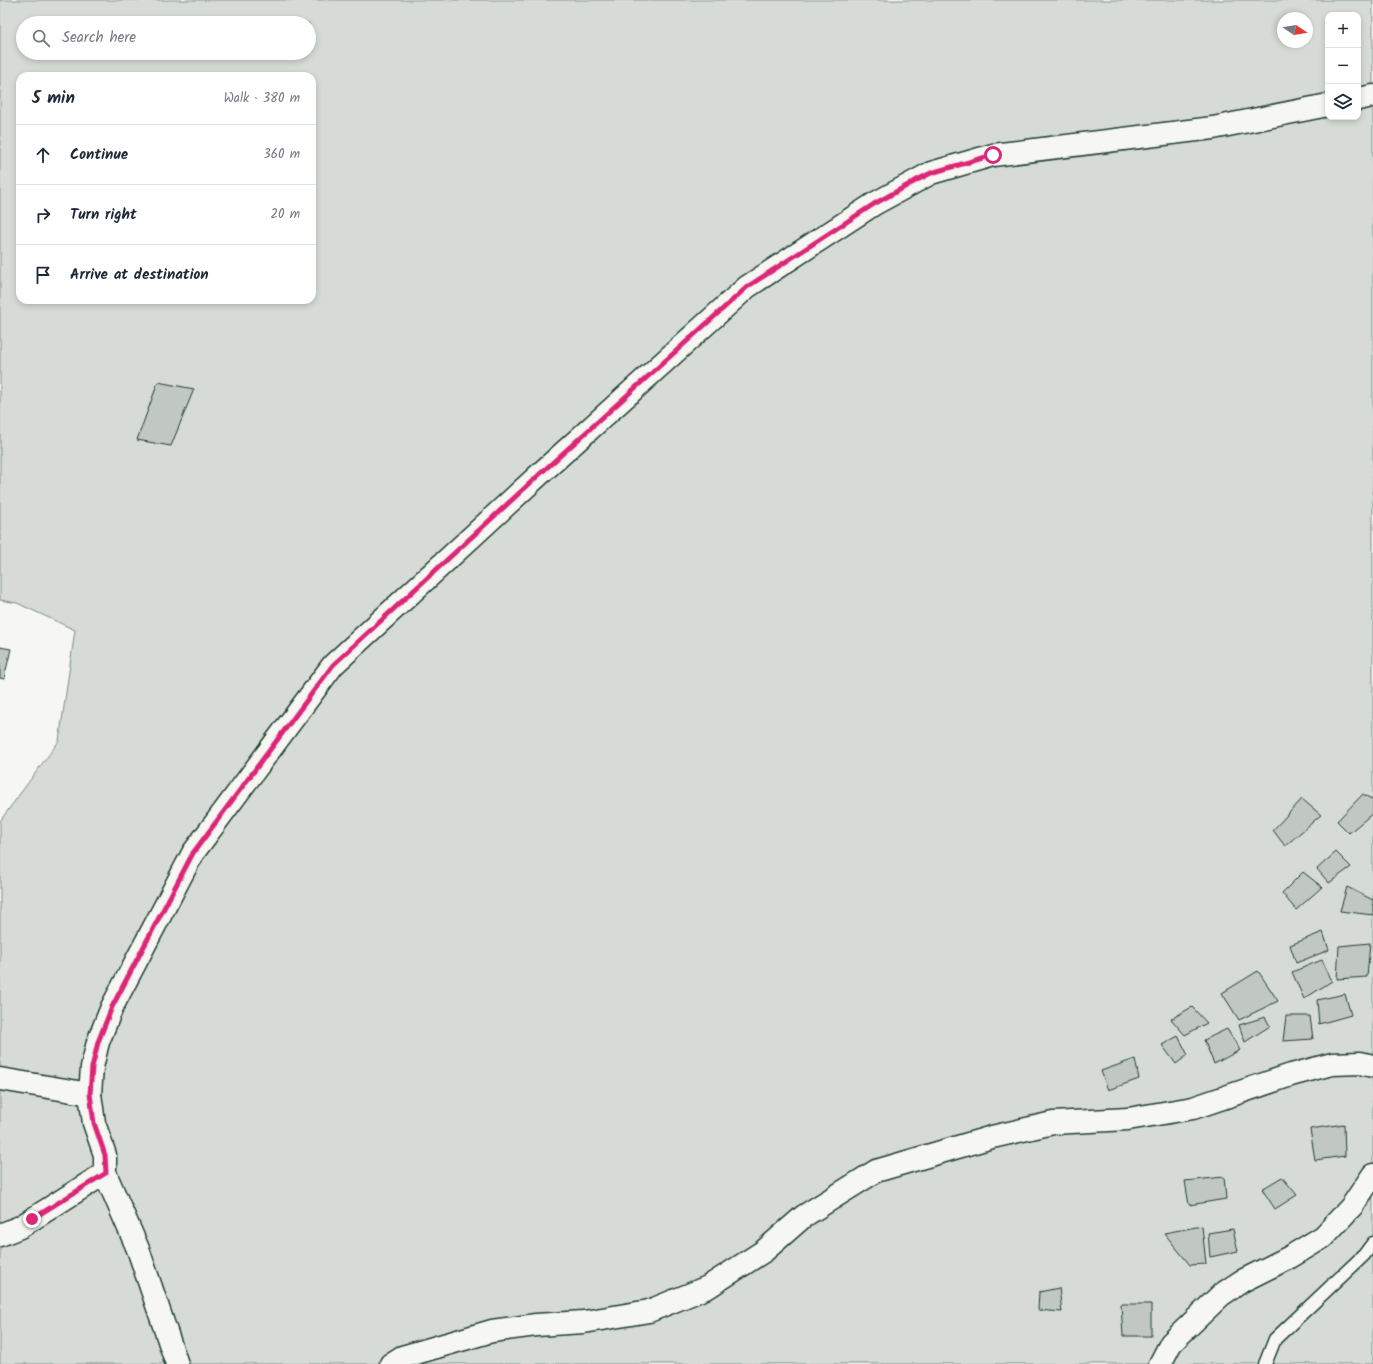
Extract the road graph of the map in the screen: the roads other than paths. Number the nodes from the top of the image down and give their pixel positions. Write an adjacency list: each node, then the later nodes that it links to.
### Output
1 (1373, 96): 2 (street)
2 (1361, 98)
3 (1325, 106): 6 (street)
4 (1373, 1066): 12 (street)
5 (0, 1079): 6 (street)
6 (90, 1094): 7 (street)
7 (106, 1173): 9 (street); 11 (street)
8 (1373, 1175): 13 (street)
9 (0, 1235)
10 (1373, 1243): 14 (lane)
11 (177, 1364)
12 (391, 1364)
13 (1160, 1364)
14 (1265, 1364)

